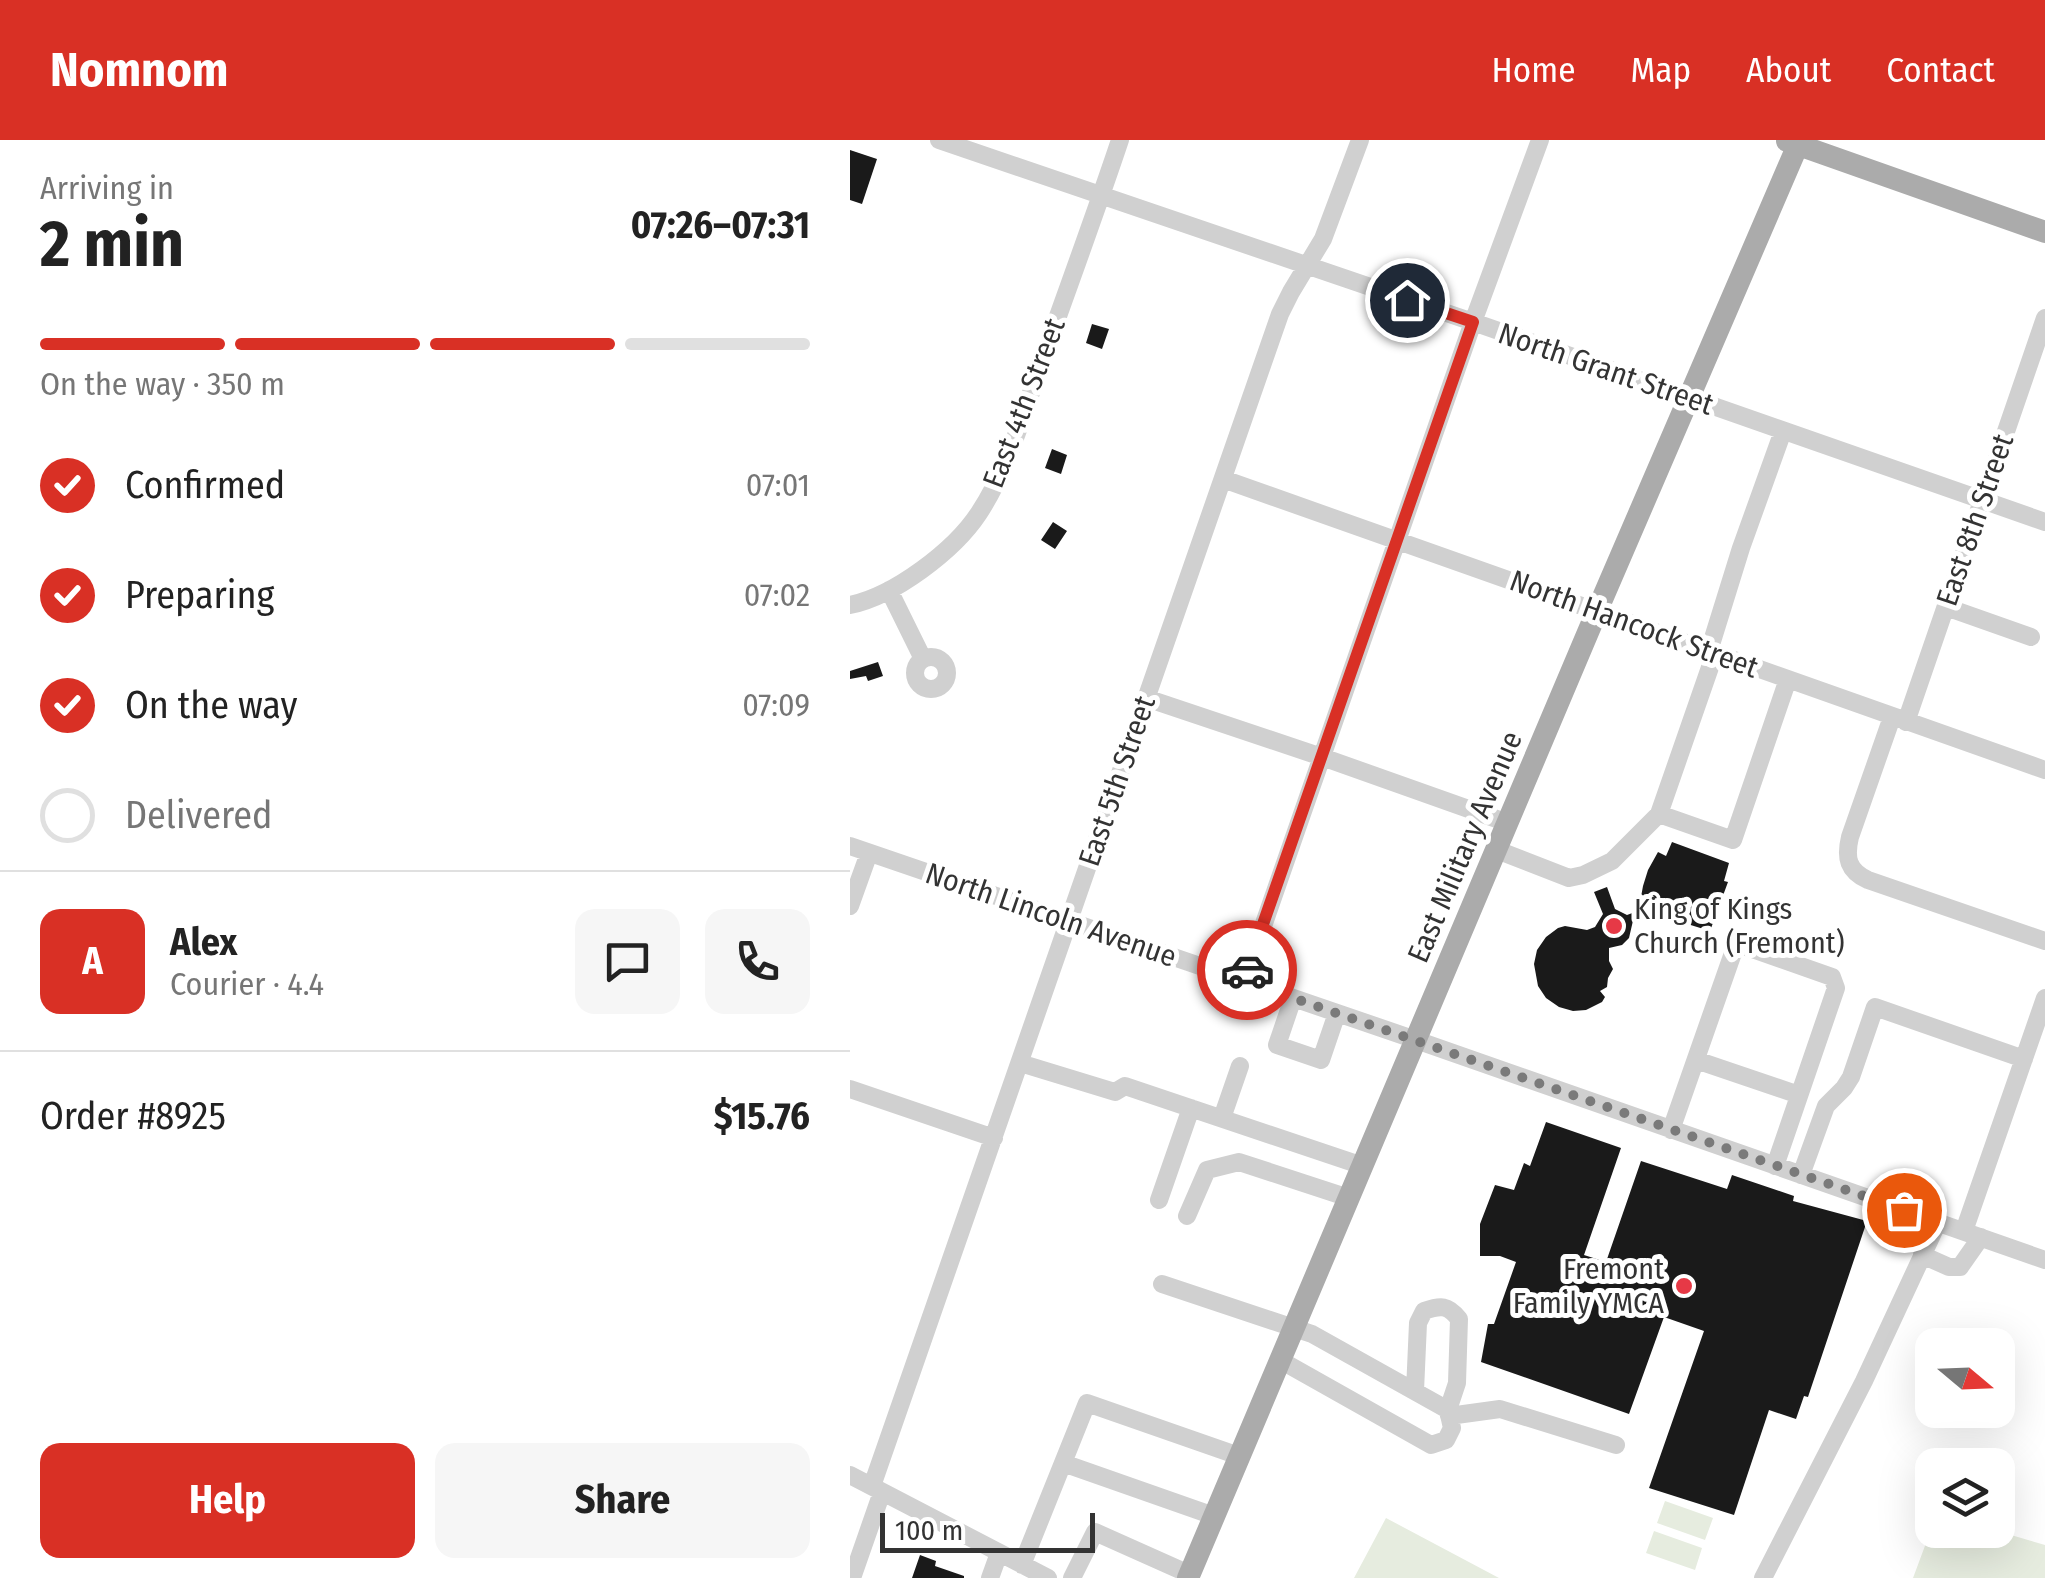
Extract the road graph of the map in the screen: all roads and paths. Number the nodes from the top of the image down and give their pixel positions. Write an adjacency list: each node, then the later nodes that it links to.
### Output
1 (939, 140): 6 (street, North Grant Street)
2 (1120, 140): 6 (street, East 4th Street)
3 (1360, 140): 8 (street, East 5th Street)
4 (1540, 140): 10 (street)
5 (1794, 142): 7 (main road); 11 (main road, East Military Avenue)
6 (1101, 196): 8 (street, North Grant Street); 17 (street, East 4th Street)
7 (2045, 232)
8 (1308, 266): 10 (street, North Grant Street); 13 (street, East 5th Street)
9 (2045, 318): 14 (street, East 8th Street)
10 (1473, 322): 11 (street, North Grant Street); 16 (street)
11 (1688, 398): 12 (street, North Grant Street); 20 (main road, East Military Avenue)
12 (1782, 431): 14 (street, North Grant Street); 22 (street)
13 (1223, 479): 16 (street, North Hancock Street); 25 (street, East 5th Street)
14 (1982, 500): 15 (street, North Grant Street); 19 (street, East 8th Street)
15 (2045, 522)
16 (1397, 540): 20 (street, North Hancock Street); 27 (street)
17 (889, 590): 18 (street, East 4th Street); 23 (street)
18 (850, 604)
19 (1946, 607): 21 (street); 26 (street, East 8th Street)
20 (1597, 611): 22 (street, North Hancock Street); 30 (main road, East Military Avenue)
21 (2032, 637)
22 (1712, 652): 24 (street, North Hancock Street); 29 (street)
23 (923, 659)
24 (1788, 679): 26 (street, North Hancock Street); 29 (street)
25 (1146, 698): 27 (street); 35 (street, East 5th Street)
26 (1899, 719): 28 (street, North Hancock Street); 36 (street, East 8th Street)
27 (1322, 757): 30 (street); 37 (street)
28 (2045, 770)
29 (1658, 814): 32 (street)
30 (1508, 823): 32 (main road, East Military Avenue)
31 (850, 846): 33 (street, North Lincoln Avenue)
32 (1497, 850): 41 (main road, East Military Avenue)
33 (869, 853): 34 (street); 35 (street, North Lincoln Avenue)
34 (850, 906)
35 (1069, 922): 37 (street, North Lincoln Avenue); 44 (street, East 5th Street)
36 (2045, 941)
37 (1244, 981): 38 (street, North Lincoln Avenue)
38 (1292, 998): 40 (street, North Lincoln Avenue); 40 (street)
39 (2044, 1003): 42 (street)
40 (1338, 1014): 41 (street, North Lincoln Avenue)
41 (1416, 1040): 50 (street, North Lincoln Avenue); 52 (main road, East Military Avenue)
42 (2024, 1059): 54 (street); 59 (street)
43 (1696, 1060): 47 (street); 47 (street); 50 (street)
44 (1020, 1063): 48 (street); 51 (street, East 5th Street)
45 (1240, 1066): 49 (street)
46 (850, 1089): 51 (street)
47 (1799, 1096): 53 (street)
48 (1192, 1108): 49 (street); 56 (street)
49 (1222, 1118): 52 (street)
50 (1671, 1130): 53 (street, North Lincoln Avenue)
51 (994, 1138): 71 (street, East 5th Street)
52 (1363, 1166): 55 (main road, East Military Avenue)
53 (1774, 1166): 54 (street, North Lincoln Avenue)
54 (1801, 1175): 58 (street, North Lincoln Avenue)
55 (1349, 1198): 57 (street); 63 (main road, East Military Avenue)
56 (1159, 1200)
57 (1187, 1216)
58 (1938, 1222): 59 (street, North Lincoln Avenue); 60 (street)
59 (1972, 1234): 60 (street); 61 (street, North Lincoln Avenue)
60 (1922, 1255): 79 (street)
61 (2045, 1260)
62 (1162, 1284): 63 (street)
63 (1294, 1328): 64 (main road, East Military Avenue); 65 (street)
64 (1280, 1360): 66 (street); 68 (main road, East Military Avenue)
65 (1415, 1391): 66 (street); 66 (street)
66 (1448, 1413): 67 (street)
67 (1616, 1445)
68 (1239, 1456): 69 (street); 72 (main road, East Military Avenue)
69 (1063, 1463): 72 (street); 74 (street)
70 (850, 1474): 71 (street)
71 (877, 1489): 73 (street); 76 (street, East 5th Street)
72 (1214, 1516): 75 (main road, East Military Avenue)
73 (999, 1552): 74 (street); 77 (street)
74 (1035, 1573)
75 (1188, 1576): 78 (street)
76 (852, 1578)
77 (990, 1578)
78 (1072, 1578)
79 (1763, 1578)

